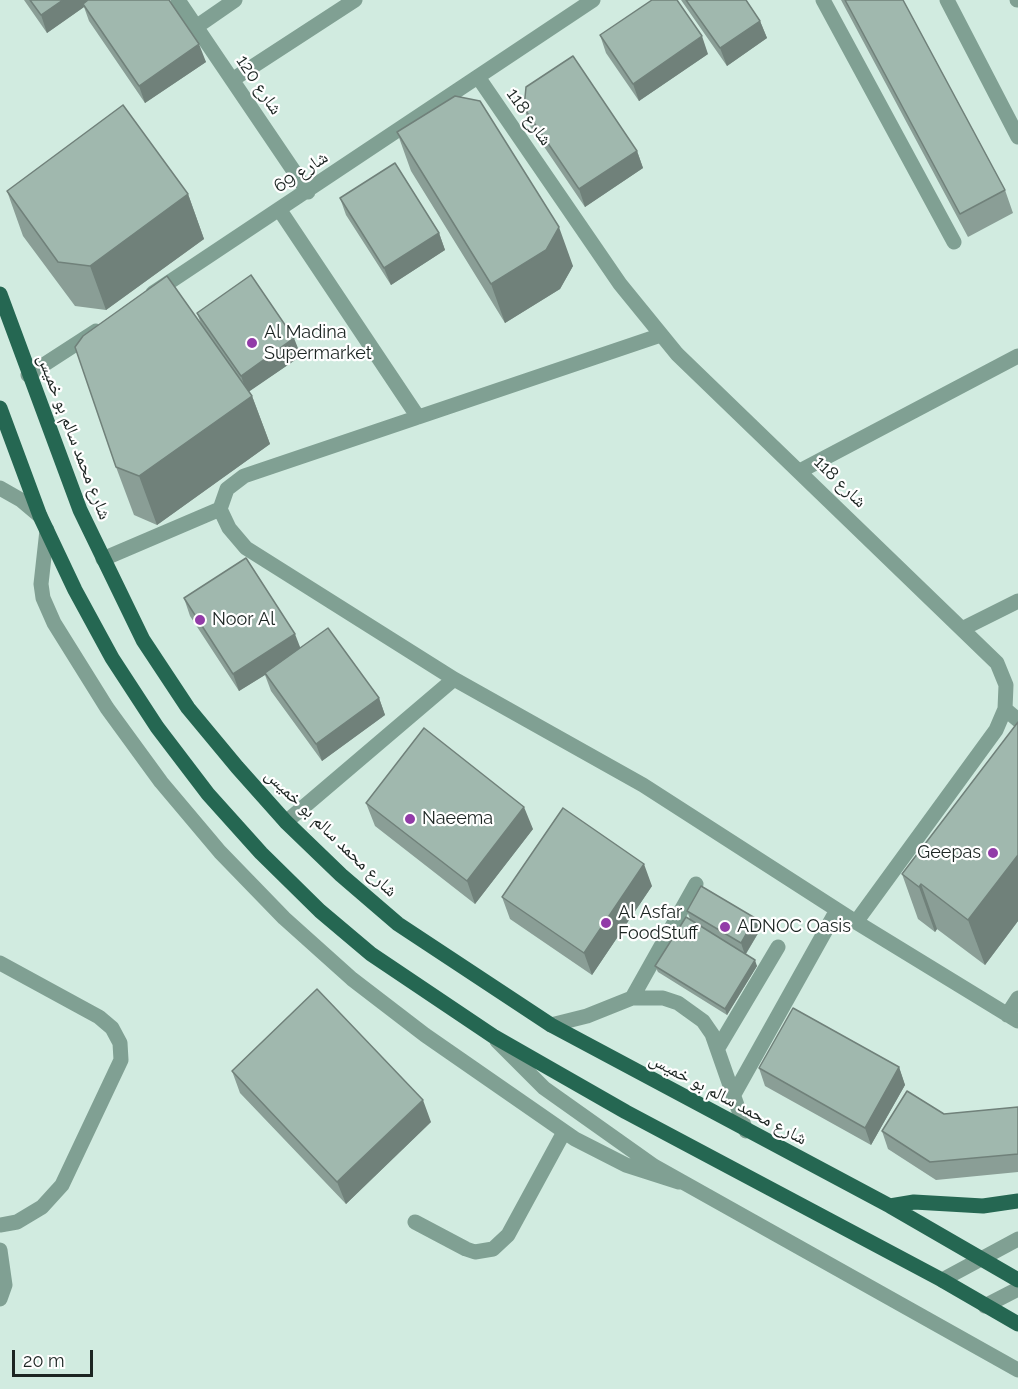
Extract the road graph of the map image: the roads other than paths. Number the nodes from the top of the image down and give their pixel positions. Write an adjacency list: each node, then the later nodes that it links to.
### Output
1 (178, 0): 7 (street, شارع 120)
2 (235, 0): 7 (street)
3 (355, 0): 9 (street)
4 (593, 0): 8 (street, شارع 69)
5 (823, 0): 13 (street)
6 (947, 0): 10 (street)
7 (196, 27): 9 (street, شارع 120)
8 (478, 77): 11 (street, شارع 69); 17 (street, شارع 118)
9 (232, 80): 11 (street, شارع 120)
10 (1018, 137)
11 (308, 192): 12 (street, شارع 69)
12 (279, 209): 15 (street, شارع 69); 21 (street)
13 (954, 242)
14 (0, 294): 19 (main road, شارع محمد سالم بو خميس)
15 (144, 299)
16 (105, 324): 19 (street)
17 (661, 335): 21 (street); 22 (street, شارع 118)
18 (1018, 356): 22 (street)
19 (28, 375): 26 (main road, شارع محمد سالم بو خميس)
20 (0, 408): 25 (main road)
21 (418, 417): 24 (street)
22 (800, 471): 28 (street, شارع 118)
23 (0, 488): 25 (street)
24 (220, 509): 26 (street); 29 (street)
25 (43, 523): 42 (main road); 45 (street)
26 (103, 559): 32 (main road, شارع محمد سالم بو خميس)
27 (1018, 601): 28 (street)
28 (962, 629): 30 (street, شارع 118)
29 (454, 680): 32 (street); 34 (street)
30 (1005, 708): 31 (street); 35 (street, شارع 118)
31 (1018, 720)
32 (286, 822): 41 (main road, شارع محمد سالم بو خميس)
33 (696, 884): 38 (street)
34 (837, 910): 35 (street); 44 (street)
35 (856, 922): 40 (street)
36 (778, 947): 43 (street)
37 (0, 963): 51 (street)
38 (632, 998): 41 (street); 43 (street)
39 (1018, 998): 40 (street)
40 (1012, 1018)
41 (551, 1025): 46 (main road, شارع محمد سالم بو خميس)
42 (493, 1036): 47 (street); 55 (main road)
43 (718, 1048): 44 (street)
44 (733, 1096): 46 (street)
45 (564, 1131): 47 (street); 50 (street)
46 (746, 1131): 49 (main road, شارع محمد سالم بو خميس)
47 (679, 1182): 61 (street)
48 (1018, 1201): 49 (main road)
49 (890, 1206): 54 (main road, شارع محمد سالم بو خميس)
50 (415, 1222)
51 (0, 1225)
52 (1018, 1239): 54 (street)
53 (0, 1250): 58 (street)
54 (979, 1259): 55 (street); 56 (main road, شارع محمد سالم بو خميس)
55 (942, 1280): 59 (main road)
56 (1018, 1280)
57 (1018, 1289): 59 (street)
58 (0, 1299)
59 (985, 1306): 60 (main road)
60 (1018, 1324)
61 (1018, 1370)

